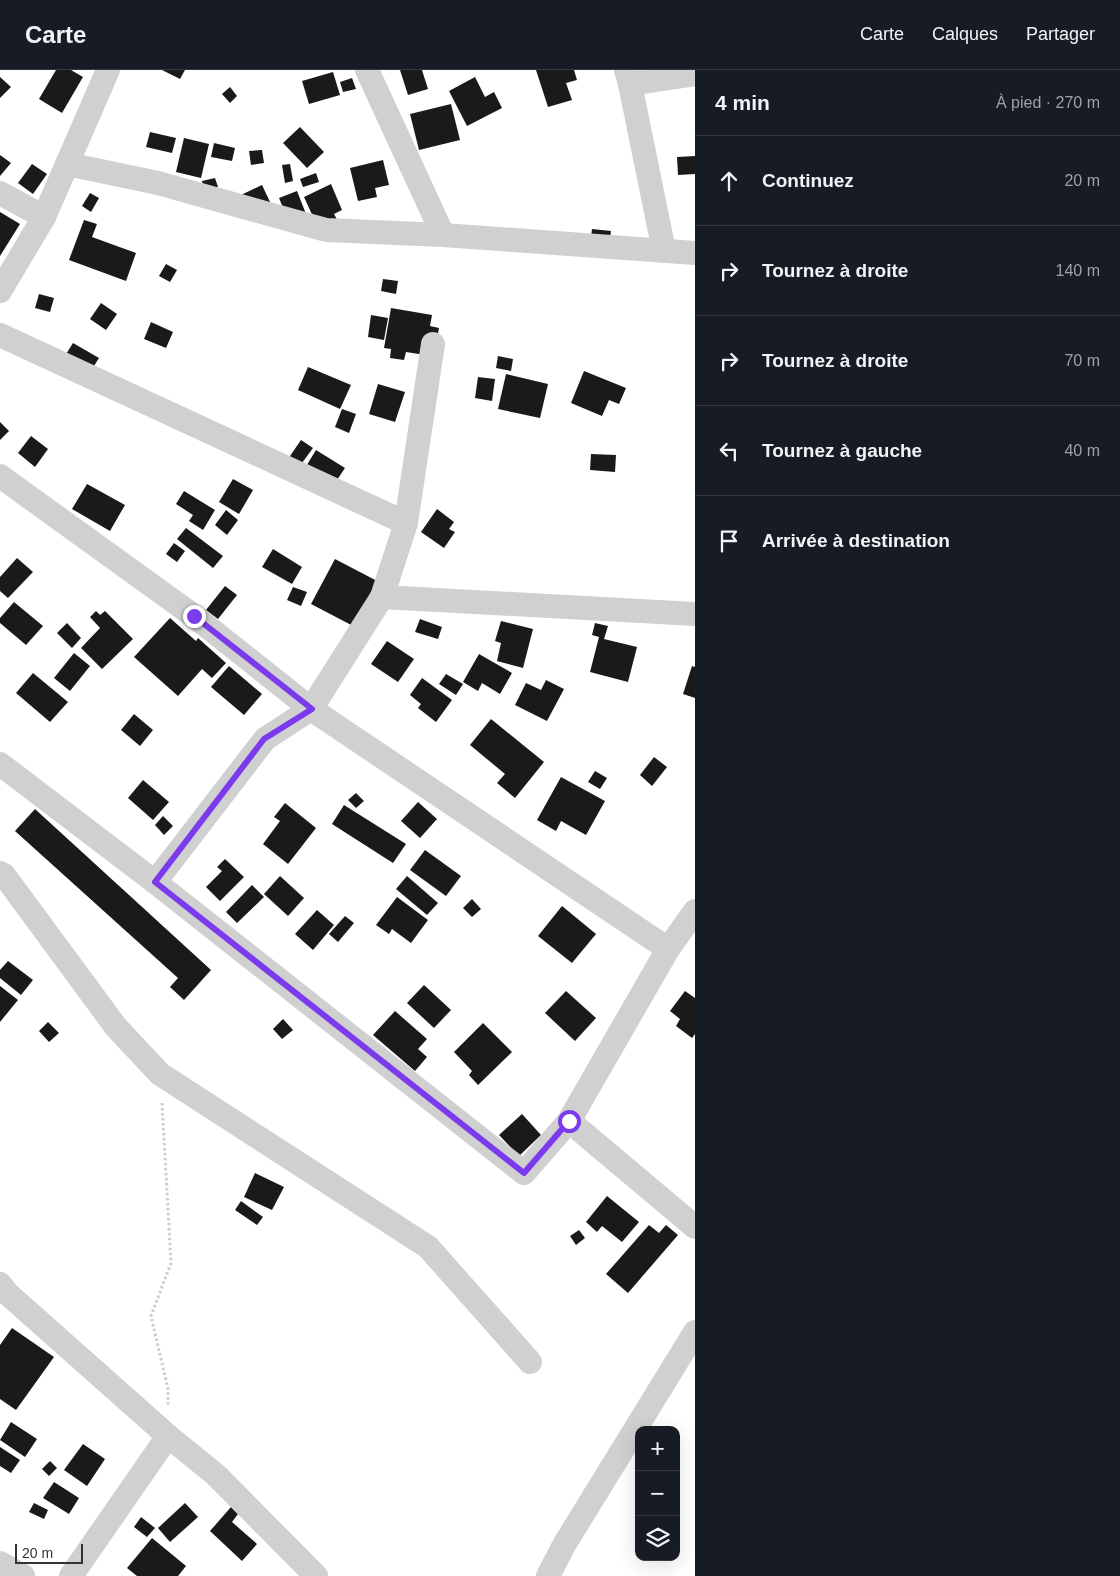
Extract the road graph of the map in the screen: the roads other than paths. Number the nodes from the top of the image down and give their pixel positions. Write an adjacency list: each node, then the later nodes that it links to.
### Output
1 (108, 70): 5 (street)
2 (367, 70): 8 (street)
3 (695, 74): 4 (street)
4 (628, 77): 9 (street)
5 (67, 164): 7 (street); 8 (street)
6 (0, 193): 7 (street)
7 (44, 217): 11 (street)
8 (443, 235): 9 (street)
9 (664, 251): 10 (street)
10 (695, 253)
11 (0, 291)
12 (0, 336): 15 (street)
13 (433, 344): 15 (street)
14 (0, 476): 18 (street)
15 (406, 523): 16 (street)
16 (382, 597): 17 (street); 18 (street)
17 (695, 614)
18 (312, 709): 21 (street); 23 (street)
19 (0, 764): 21 (street)
20 (0, 873): 28 (street)
21 (155, 882): 24 (street)
22 (695, 912): 23 (street)
23 (668, 949): 24 (street)
24 (569, 1121): 25 (street)
25 (695, 1227)
26 (0, 1284): 29 (street)
27 (695, 1332): 34 (street)
28 (530, 1362)
29 (168, 1436): 32 (street); 33 (street)
30 (0, 1563): 31 (street)
31 (22, 1576)
32 (71, 1576)
33 (316, 1576)
34 (548, 1576)

